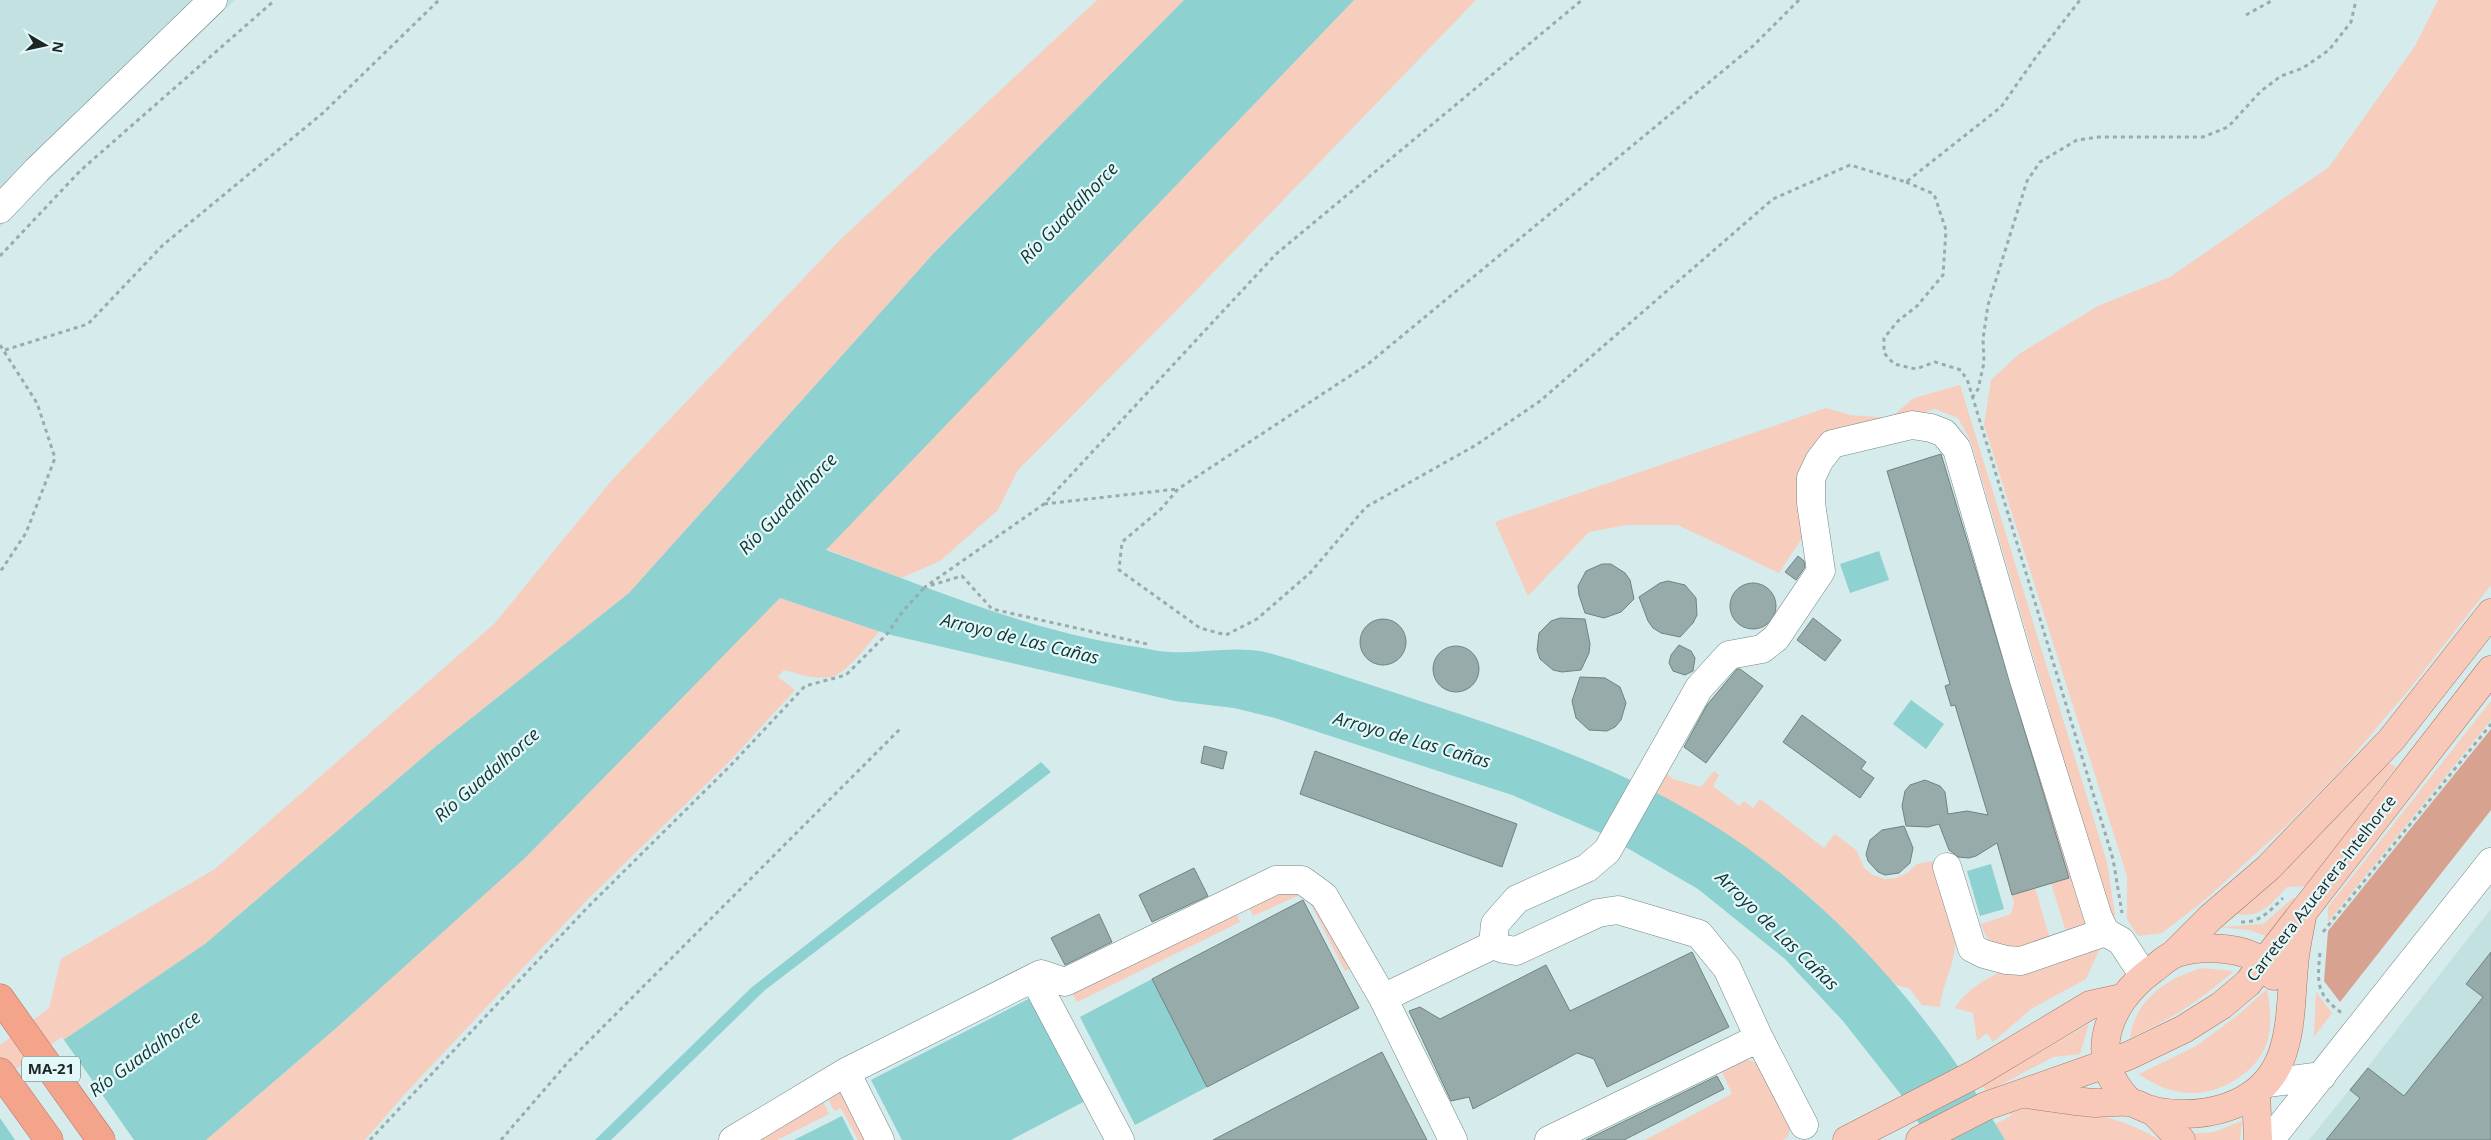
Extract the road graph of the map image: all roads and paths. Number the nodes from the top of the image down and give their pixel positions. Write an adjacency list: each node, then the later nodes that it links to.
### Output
1 (213, 0): 10 (street)
2 (275, 0): 11 (path)
3 (439, 0): 13 (path)
4 (1582, 0): 16 (path)
5 (1799, 0): 15 (path)
6 (2080, 0): 15 (path)
7 (2273, 0): 9 (path)
8 (2356, 0): 14 (path)
9 (2246, 15)
10 (0, 209)
11 (0, 256)
12 (0, 345): 13 (path)
13 (5, 350): 17 (path)
14 (1972, 398)
15 (1178, 489): 16 (path)
16 (1044, 504): 18 (path)
17 (0, 572)
18 (925, 587): 20 (path); 53 (path)
19 (2491, 613): 31 (main road)
20 (1147, 644)
21 (2491, 670): 26 (main road, Carretera Azucarera-Intelhorce)
22 (2491, 724): 28 (path)
23 (900, 729): 54 (path)
24 (2491, 862): 41 (street)
25 (1947, 867): 27 (street)
26 (2303, 911): 32 (main road, Carretera Azucarera-Intelhorce); 40 (main road)
27 (2105, 932): 29 (street); 33 (street)
28 (2322, 941)
29 (1493, 945): 37 (street); 42 (street)
30 (2321, 950): 41 (path)
31 (2175, 953): 32 (main road); 33 (main road)
32 (2264, 963): 40 (main road); 43 (main road, Carretera Azucarera-Intelhorce)
33 (2144, 976): 38 (main road)
34 (1034, 978): 35 (street); 39 (street); 45 (street)
35 (1065, 982): 37 (street); 39 (street)
36 (0, 998): 52 (highway, MA-21)
37 (1383, 998): 58 (street)
38 (2122, 998): 43 (main road); 60 (main road)
39 (1057, 1020): 57 (street)
40 (2288, 1028): 47 (main road)
41 (2360, 1028): 46 (street)
42 (1759, 1038): 50 (street); 59 (street)
43 (2106, 1063): 48 (main road, Carretera Azucarera-Intelhorce); 49 (main road)
44 (0, 1072): 51 (highway, MA-21)
45 (846, 1072): 55 (street); 56 (street)
46 (2322, 1076): 47 (street); 64 (street)
47 (2261, 1088): 49 (main road); 63 (main road)
48 (2021, 1093): 49 (main road); 61 (main road, Carretera Azucarera-Intelhorce)
49 (2141, 1106): 62 (main road)
50 (1804, 1125)
51 (49, 1140)
52 (101, 1140)
53 (370, 1140)
54 (501, 1140)
55 (734, 1140)
56 (880, 1140)
57 (1120, 1140)
58 (1453, 1140)
59 (1549, 1140)
60 (1846, 1140)
61 (1921, 1140)
62 (2181, 1140)
63 (2258, 1140)
64 (2270, 1140)

